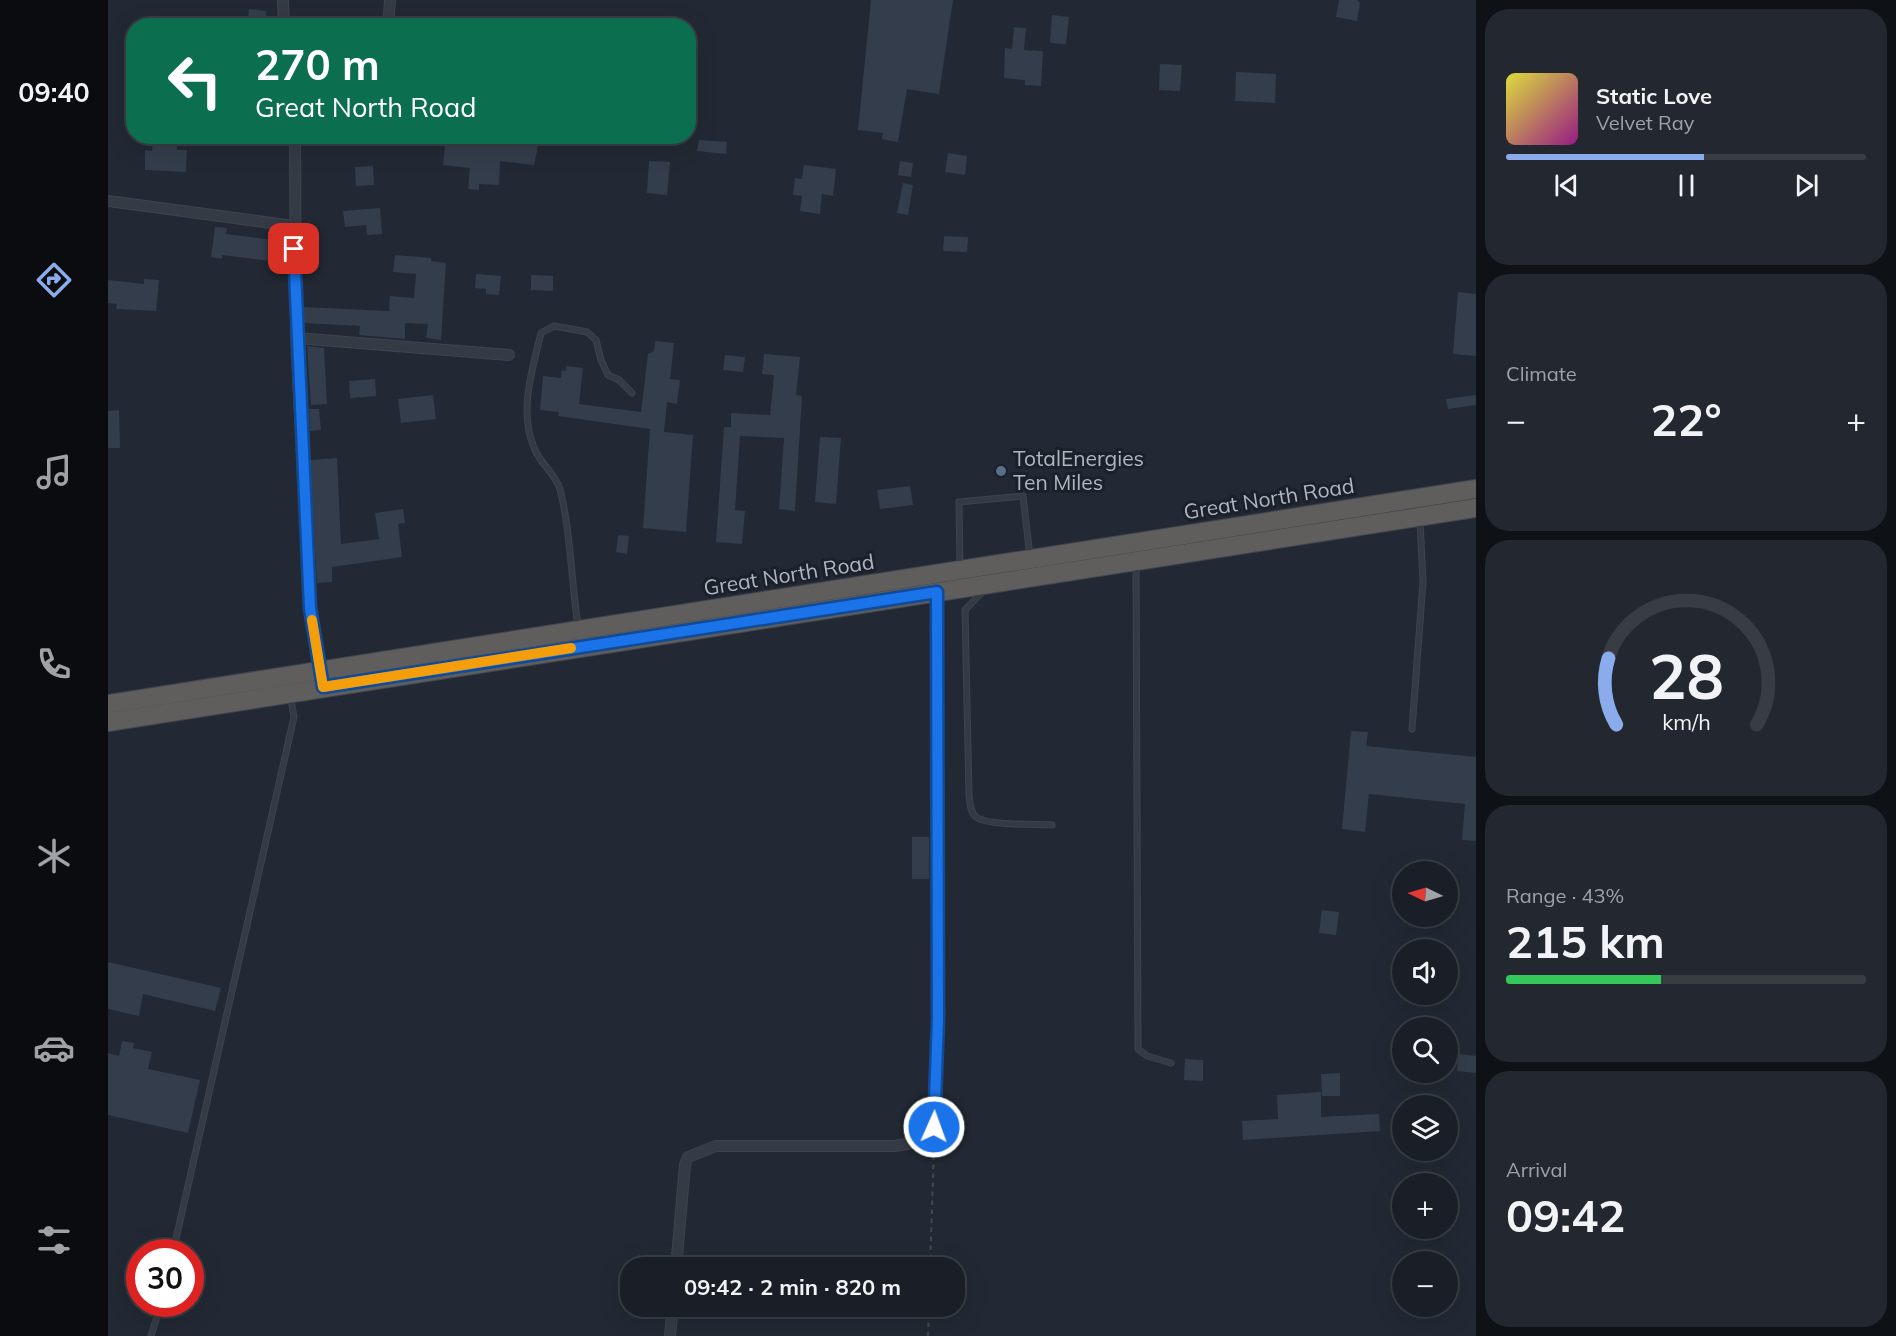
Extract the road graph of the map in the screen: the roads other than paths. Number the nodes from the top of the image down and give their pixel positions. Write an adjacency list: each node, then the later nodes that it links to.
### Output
1 (283, 0): 3 (street)
2 (390, 0): 4 (street)
3 (284, 18)
4 (389, 18)
5 (295, 144): 7 (street)
6 (108, 201): 7 (street)
7 (294, 226): 8 (street)
8 (297, 338): 9 (street); 20 (street)
9 (509, 355)
10 (632, 393): 19 (lane)
11 (1476, 489): 15 (highway, Great North Road)
12 (1476, 508): 13 (highway, Great North Road)
13 (1419, 517): 14 (highway, Great North Road); 24 (lane)
14 (1136, 560): 15 (highway, Great North Road); 26 (lane)
15 (1030, 568): 16 (highway, Great North Road); 16 (lane); 17 (highway, Great North Road)
16 (962, 579): 17 (highway, Great North Road); 18 (highway, Great North Road); 19 (highway, Great North Road)
17 (994, 582): 25 (lane)
18 (937, 592): 20 (highway, Great North Road); 28 (street)
19 (578, 630): 20 (highway, Great North Road)
20 (321, 679): 21 (highway, Great North Road)
21 (287, 684): 22 (highway, Great North Road); 23 (highway, Great North Road); 27 (lane)
22 (108, 704)
23 (108, 722)
24 (1412, 729)
25 (1052, 825)
26 (1171, 1063)
27 (176, 1239)
28 (677, 1257)
29 (157, 1317): 31 (lane)
30 (672, 1317): 32 (street)
31 (151, 1336)
32 (670, 1336)

